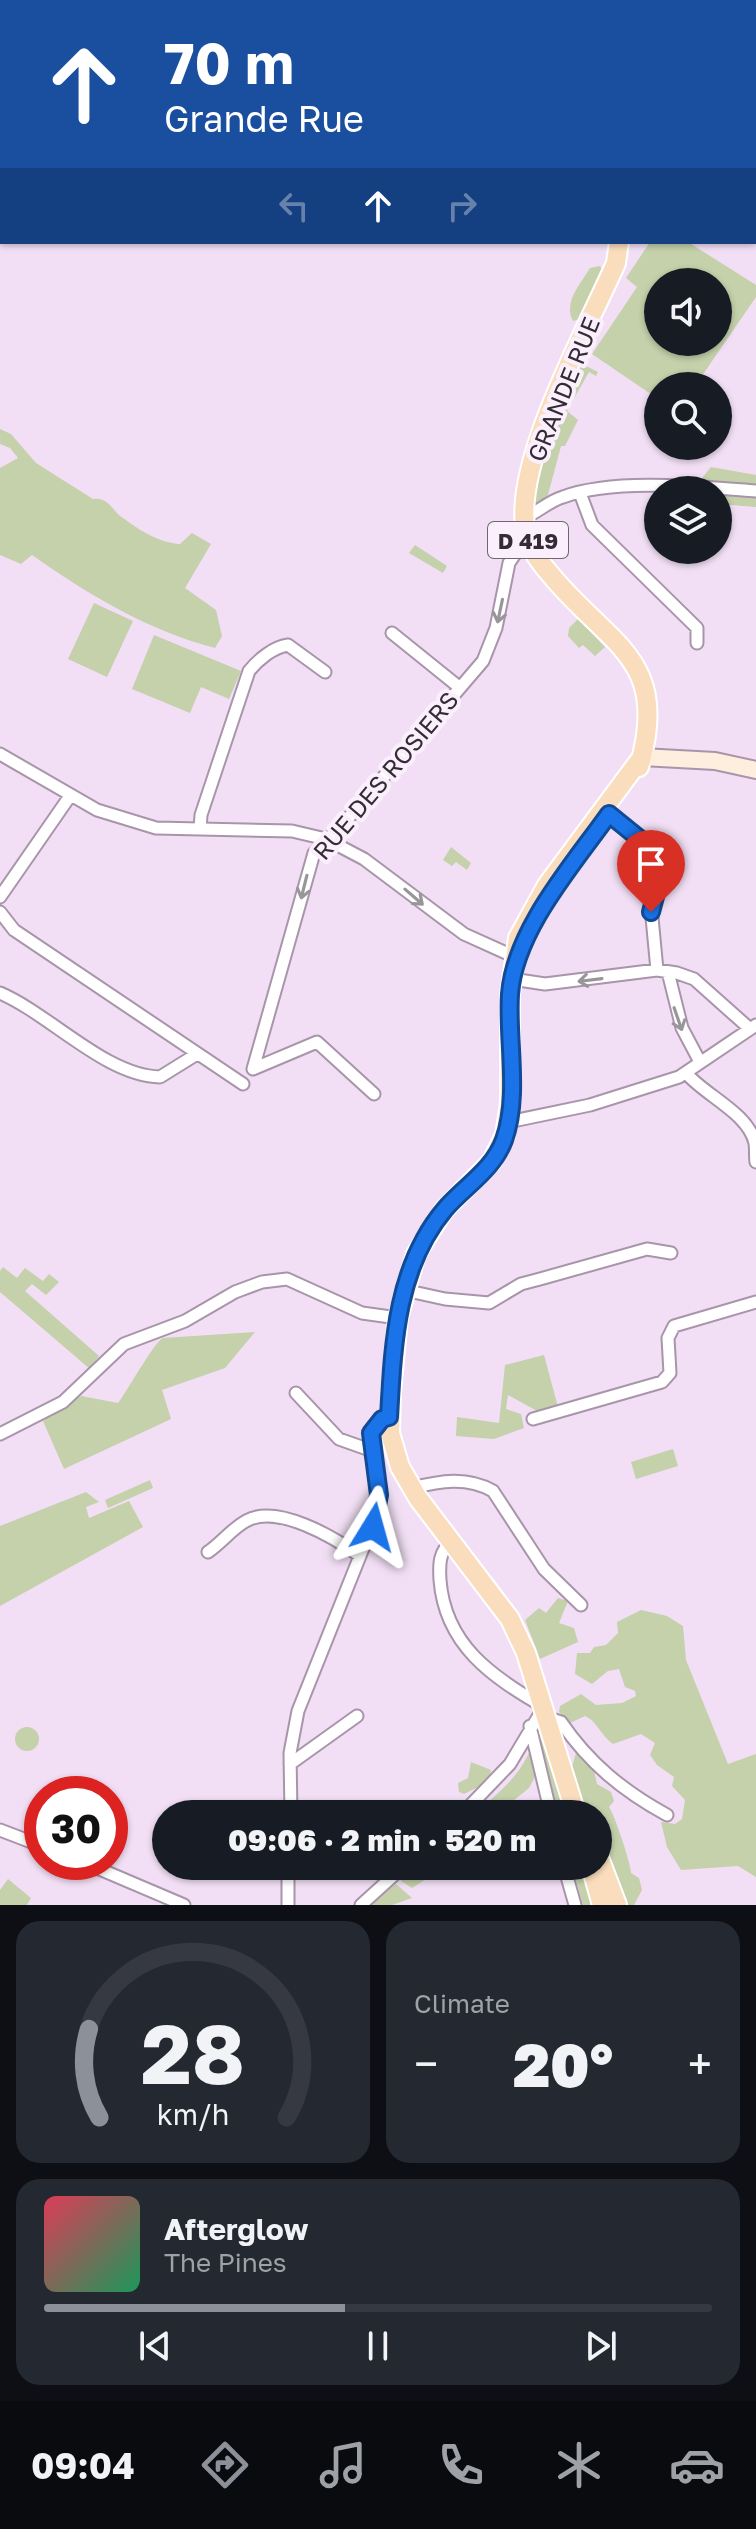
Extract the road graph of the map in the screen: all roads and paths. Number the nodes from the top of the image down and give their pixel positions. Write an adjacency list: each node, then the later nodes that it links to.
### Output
1 (619, 244): 4 (main road, GRANDE RUE / D 419)
2 (756, 491): 3 (street)
3 (580, 493): 4 (street); 7 (street)
4 (524, 518): 5 (main road, GRANDE RUE / D 419)
5 (530, 545): 9 (street, RUE DES ROSIERS, one-way to 9); 11 (main road, GRANDE RUE / D 419)
6 (392, 633): 9 (street)
7 (697, 643)
8 (325, 672): 15 (street)
9 (459, 687): 16 (street, RUE DES ROSIERS)
10 (0, 754): 13 (street)
11 (642, 757): 12 (street); 14 (main road); 19 (main road, GRANDE RUE / D 419)
12 (756, 770)
13 (70, 796): 15 (street); 17 (street)
14 (609, 814): 19 (main road); 20 (street)
15 (200, 829): 16 (street)
16 (326, 839): 19 (street, one-way to 19); 27 (street, RUE DES ROSIERS, one-way to 27)
17 (0, 897)
18 (0, 912): 23 (street)
19 (515, 965): 20 (street, one-way to 19); 28 (main road, GRANDE RUE / D 419)
20 (662, 971): 22 (street); 24 (street, one-way to 24)
21 (0, 993): 23 (street)
22 (752, 1026): 24 (street)
23 (197, 1054): 26 (street)
24 (700, 1062): 25 (street)
25 (687, 1074): 28 (street); 29 (street)
26 (243, 1084)
27 (374, 1094)
28 (508, 1122): 32 (main road, GRANDE RUE / D 419)
29 (756, 1142): 30 (street)
30 (756, 1162)
31 (671, 1253): 32 (street)
32 (404, 1290): 34 (main road, GRANDE RUE / D 419)
33 (756, 1302): 37 (street)
34 (398, 1318): 36 (main road, GRANDE RUE / D 419); 38 (street)
35 (296, 1393): 39 (street)
36 (389, 1417): 39 (street); 40 (main road, GRANDE RUE / D 419)
37 (533, 1419)
38 (0, 1434)
39 (370, 1450): 43 (street)
40 (412, 1488): 41 (main road, GRANDE RUE / D 419); 44 (street)
41 (452, 1542): 46 (main road, GRANDE RUE / D 419); 46 (street)
42 (208, 1552): 43 (street)
43 (360, 1556): 47 (street)
44 (581, 1605)
45 (357, 1716): 47 (street)
46 (541, 1717): 48 (main road, GRANDE RUE / D 419); 50 (street); 51 (street); 54 (street)
47 (290, 1764): 49 (street)
48 (561, 1764): 52 (main road, D 419); 53 (main road)
49 (291, 1800)
50 (475, 1800)
51 (550, 1800)
52 (572, 1800)
53 (576, 1800)
54 (667, 1815)
55 (0, 1830): 56 (street)
56 (24, 1839)
57 (125, 1880): 63 (street)
58 (288, 1880): 64 (street)
59 (389, 1880): 65 (street)
60 (568, 1880): 66 (street)
61 (595, 1880): 67 (main road)
62 (608, 1880): 68 (main road)
63 (184, 1905)
64 (288, 1905)
65 (361, 1905)
66 (575, 1905)
67 (602, 1905)
68 (617, 1905)

